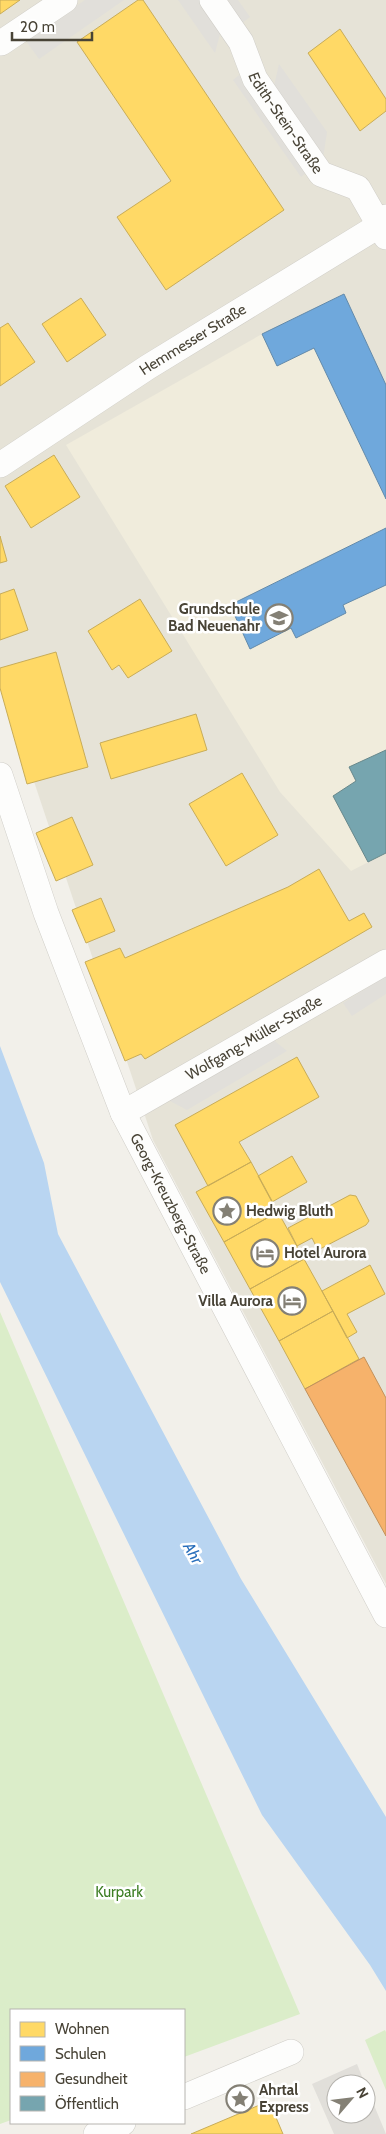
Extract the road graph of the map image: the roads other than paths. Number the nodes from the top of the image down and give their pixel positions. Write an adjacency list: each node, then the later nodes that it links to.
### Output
1 (65, 0): 3 (street)
2 (212, 0): 4 (street, Edith-Stein-Straße)
3 (1, 44)
4 (384, 226): 5 (street, Hemmesser Straße)
5 (0, 465)
6 (0, 775): 8 (street, Georg-Kreuzberg-Straße)
7 (386, 962): 8 (street, Wolfgang-Müller-Straße)
8 (123, 1113): 9 (street, Georg-Kreuzberg-Straße)
9 (386, 1615)
10 (291, 2052): 11 (street)
11 (185, 2097)
12 (121, 2124): 13 (street)
13 (96, 2134)

